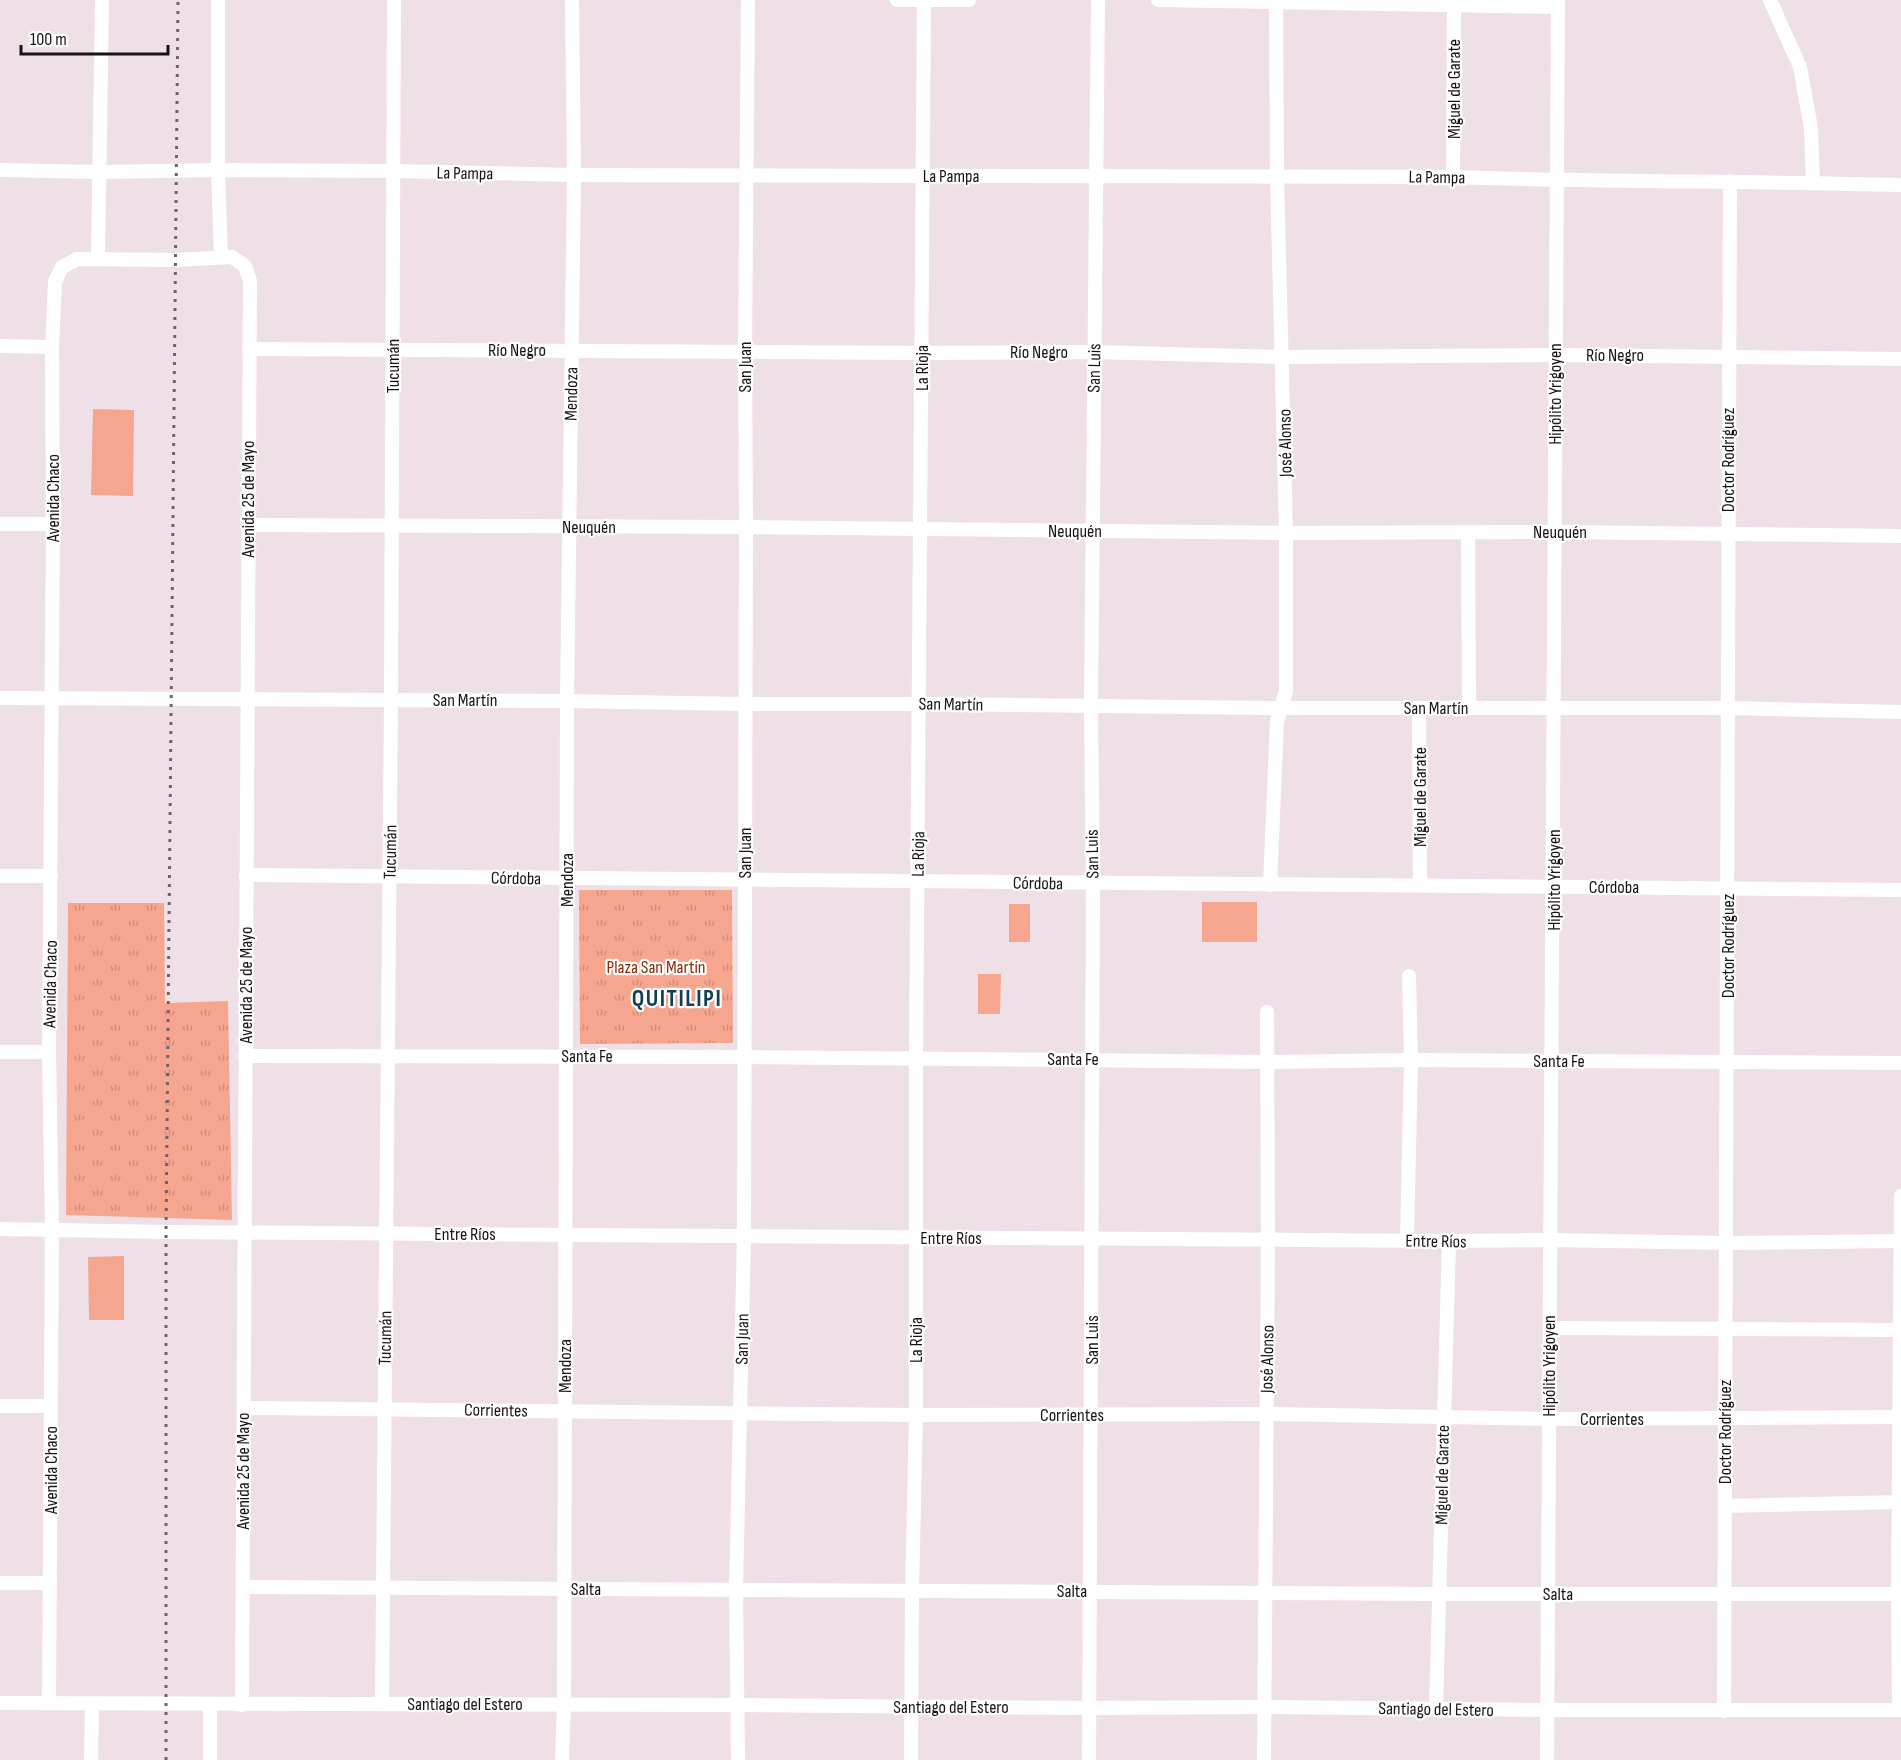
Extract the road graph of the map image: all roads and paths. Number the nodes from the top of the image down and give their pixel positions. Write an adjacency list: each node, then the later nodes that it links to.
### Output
1 (102, 0): 18 (street)
2 (218, 0): 16 (street)
3 (394, 0): 17 (street, Tucumán)
4 (572, 0): 19 (street, Mendoza)
5 (748, 0): 20 (street, San Juan)
6 (897, 0): 7 (street)
7 (924, 0): 8 (street); 21 (street, La Rioja)
8 (969, 0)
9 (1098, 0): 22 (street, San Luis)
10 (1158, 0): 12 (street)
11 (1770, 0): 27 (street)
12 (1276, 1): 13 (street); 23 (street, José Alonso)
13 (1454, 3): 14 (street); 24 (street, Miguel de Garate)
14 (1558, 4): 25 (street, Hipólito Yrigoyen)
15 (0, 170): 18 (street, La Pampa)
16 (218, 170): 17 (street, La Pampa); 18 (street, La Pampa); 29 (street)
17 (393, 171): 19 (street, La Pampa); 34 (street, Tucumán)
18 (99, 172): 30 (street)
19 (574, 175): 20 (street, La Pampa); 35 (street, Mendoza)
20 (747, 175): 21 (street, La Pampa); 36 (street, San Juan)
21 (923, 176): 22 (street, La Pampa); 38 (street, La Rioja)
22 (1096, 176): 23 (street, La Pampa); 37 (street, San Luis)
23 (1277, 176): 24 (street, La Pampa); 41 (street, José Alonso)
24 (1453, 177): 25 (street, La Pampa)
25 (1557, 180): 26 (street, La Pampa); 39 (street, Hipólito Yrigoyen)
26 (1730, 181): 27 (street, La Pampa); 40 (street, Doctor Rodríguez)
27 (1813, 183): 28 (street, La Pampa)
28 (1901, 185)
29 (221, 257): 30 (street); 33 (street, Avenida 25 de Mayo)
30 (99, 259): 32 (street, Avenida Chaco)
31 (0, 346): 32 (street)
32 (52, 347): 44 (street, Avenida Chaco)
33 (249, 349): 34 (street, Río Negro); 45 (street, Avenida 25 de Mayo)
34 (393, 349): 35 (street, Río Negro); 46 (street, Tucumán)
35 (571, 350): 36 (street, Río Negro); 47 (street, Mendoza)
36 (745, 351): 38 (street, Río Negro); 48 (street, San Juan)
37 (1094, 352): 38 (street, Río Negro); 41 (street, Río Negro); 50 (street, San Luis)
38 (922, 353): 49 (street, La Rioja)
39 (1556, 355): 40 (street, Río Negro); 41 (street, Río Negro); 51 (street, Hipólito Yrigoyen)
40 (1729, 356): 42 (street, Río Negro); 54 (street, Doctor Rodríguez)
41 (1283, 357): 52 (street, José Alonso)
42 (1901, 359)
43 (0, 524): 44 (street)
44 (53, 524): 57 (street, Avenida Chaco)
45 (248, 525): 46 (street, Neuquén); 58 (street, Avenida 25 de Mayo)
46 (392, 526): 47 (street, Neuquén); 59 (street, Tucumán)
47 (569, 527): 48 (street, Neuquén); 60 (street, Mendoza)
48 (746, 528): 49 (street, Neuquén); 61 (street, San Juan)
49 (921, 531): 50 (street, Neuquén); 62 (street, La Rioja)
50 (1093, 531): 52 (street, Neuquén); 63 (street, San Luis)
51 (1554, 532): 53 (street, Neuquén); 54 (street, Neuquén); 65 (street, Hipólito Yrigoyen)
52 (1286, 533): 53 (street, Neuquén); 66 (street, José Alonso)
53 (1468, 533): 64 (street)
54 (1728, 533): 55 (street, Neuquén); 68 (street, Doctor Rodríguez)
55 (1901, 536)
56 (0, 698): 57 (street, San Martín)
57 (53, 698): 58 (street, San Martín); 72 (street, Avenida Chaco)
58 (247, 699): 59 (street, San Martín); 70 (street, Avenida 25 de Mayo)
59 (391, 699): 60 (street, San Martín); 73 (street, Tucumán)
60 (567, 700): 61 (street, San Martín); 74 (street, Mendoza)
61 (745, 704): 62 (street, San Martín); 75 (street, San Juan)
62 (919, 704): 63 (street, San Martín); 76 (street, La Rioja)
63 (1091, 706): 66 (street, San Martín); 77 (street, San Luis)
64 (1469, 707): 65 (street, San Martín); 67 (street, San Martín)
65 (1555, 707): 68 (street, San Martín); 80 (street, Hipólito Yrigoyen)
66 (1281, 708): 67 (street, San Martín); 78 (street, José Alonso)
67 (1419, 708): 79 (street, Miguel de Garate)
68 (1729, 708): 69 (street, San Martín); 81 (street, Doctor Rodríguez)
69 (1901, 712)
70 (246, 875): 73 (street, Córdoba); 87 (street, Avenida 25 de Mayo)
71 (0, 876): 72 (street)
72 (51, 876): 86 (street, Avenida Chaco)
73 (390, 876): 74 (street, Córdoba); 88 (street, Tucumán)
74 (567, 878): 75 (street, Córdoba); 89 (street, Mendoza)
75 (745, 880): 76 (street, Córdoba); 90 (street, San Juan)
76 (917, 881): 77 (street, Córdoba); 91 (street, La Rioja)
77 (1093, 884): 78 (street, Córdoba); 92 (street, San Luis)
78 (1270, 885): 79 (street, Córdoba)
79 (1420, 885): 80 (street, Córdoba)
80 (1554, 886): 81 (street, Córdoba); 94 (street, Hipólito Yrigoyen)
81 (1728, 887): 82 (street, Córdoba); 96 (street, Doctor Rodríguez)
82 (1901, 890)
83 (1409, 976): 93 (street)
84 (1268, 1012): 95 (street, José Alonso)
85 (0, 1052): 86 (street)
86 (49, 1052): 100 (street, Avenida Chaco)
87 (245, 1056): 88 (street, Santa Fe); 101 (street, Avenida 25 de Mayo)
88 (388, 1056): 89 (street, Santa Fe); 102 (street, Tucumán)
89 (566, 1056): 90 (street, Santa Fe); 103 (street, Mendoza)
90 (744, 1057): 91 (street, Santa Fe); 104 (street, San Juan)
91 (916, 1058): 92 (street, Santa Fe); 105 (street, La Rioja)
92 (1092, 1059): 95 (street, Santa Fe); 106 (street, San Luis)
93 (1411, 1060): 94 (street, Santa Fe); 95 (street, Santa Fe); 108 (street)
94 (1552, 1061): 96 (street, Santa Fe); 109 (street, Hipólito Yrigoyen)
95 (1267, 1062): 107 (street, José Alonso)
96 (1727, 1062): 97 (street, Santa Fe); 112 (street, Doctor Rodríguez)
97 (1901, 1063)
98 (1901, 1196): 111 (street)
99 (0, 1229): 100 (street, Entre Ríos)
100 (52, 1230): 101 (street, Entre Ríos); 117 (street, Avenida Chaco)
101 (245, 1232): 102 (street, Entre Ríos); 118 (street, Avenida 25 de Mayo)
102 (386, 1233): 103 (street, Entre Ríos); 119 (street, Tucumán)
103 (566, 1234): 104 (street, Entre Ríos); 120 (street, Mendoza)
104 (744, 1236): 105 (street, Entre Ríos); 121 (street, San Juan)
105 (916, 1238): 106 (street, Entre Ríos); 123 (street, La Rioja)
106 (1092, 1238): 107 (street, Entre Ríos); 124 (street, San Luis)
107 (1268, 1239): 108 (street, Entre Ríos); 122 (street, José Alonso)
108 (1407, 1240): 110 (street, Entre Ríos)
109 (1549, 1240): 110 (street, Entre Ríos); 112 (street, Entre Ríos); 113 (street, Hipólito Yrigoyen)
110 (1449, 1241): 125 (street, Miguel de Garate)
111 (1901, 1241): 112 (street, Entre Ríos); 115 (street)
112 (1726, 1243): 114 (street, Doctor Rodríguez)
113 (1550, 1328): 114 (street); 128 (street, Hipólito Yrigoyen)
114 (1726, 1329): 115 (street); 127 (street, Doctor Rodríguez)
115 (1900, 1330): 126 (street)
116 (0, 1406): 117 (street)
117 (51, 1406): 132 (street, Avenida Chaco)
118 (244, 1408): 119 (street, Corrientes); 133 (street, Avenida 25 de Mayo)
119 (384, 1409): 120 (street, Corrientes); 134 (street, Tucumán)
120 (565, 1411): 121 (street, Corrientes); 135 (street, Mendoza)
121 (740, 1412): 123 (street, Corrientes); 136 (street, San Juan)
122 (1266, 1414): 124 (street, Corrientes); 125 (street, Corrientes); 139 (street, José Alonso)
123 (916, 1415): 124 (street, Corrientes); 137 (street, La Rioja)
124 (1092, 1415): 138 (street, San Luis)
125 (1444, 1416): 128 (street, Corrientes); 140 (street, Miguel de Garate)
126 (1900, 1417): 127 (street, Corrientes); 129 (street)
127 (1725, 1418): 128 (street, Corrientes); 130 (street, Doctor Rodríguez)
128 (1549, 1419): 141 (street, Hipólito Yrigoyen)
129 (1899, 1502): 130 (street); 142 (street)
130 (1725, 1506): 143 (street, Doctor Rodríguez)
131 (0, 1583): 132 (street)
132 (50, 1583): 145 (street, Avenida Chaco)
133 (243, 1587): 134 (street, Salta); 149 (street, Avenida 25 de Mayo)
134 (383, 1588): 135 (street, Salta); 148 (street, Tucumán)
135 (565, 1589): 136 (street, Salta); 150 (street, Mendoza)
136 (736, 1589): 137 (street, Salta); 151 (street, San Juan)
137 (912, 1591): 138 (street, Salta); 152 (street, La Rioja)
138 (1091, 1591): 139 (street, Salta); 154 (street, San Luis)
139 (1265, 1592): 140 (street, Salta); 153 (street, José Alonso)
140 (1440, 1594): 141 (street, Salta); 155 (street, Miguel de Garate)
141 (1547, 1594): 143 (street, Salta); 156 (street, Hipólito Yrigoyen)
142 (1899, 1594): 143 (street, Salta); 157 (street)
143 (1724, 1595): 158 (street, Doctor Rodríguez)
144 (0, 1703): 145 (street, Santiago del Estero)
145 (50, 1704): 146 (street, Santiago del Estero)
146 (92, 1704): 147 (street, Santiago del Estero); 159 (street)
147 (210, 1704): 149 (street, Santiago del Estero); 160 (street)
148 (382, 1704): 149 (street, Santiago del Estero); 150 (street, Santiago del Estero)
149 (242, 1705)
150 (564, 1705): 151 (street, Santiago del Estero); 161 (street, Mendoza)
151 (738, 1705): 152 (street, Santiago del Estero); 162 (street, San Juan)
152 (911, 1707): 154 (street, Santiago del Estero); 163 (street, La Rioja)
153 (1264, 1707): 154 (street, Santiago del Estero); 155 (street, Santiago del Estero); 165 (street, José Alonso)
154 (1089, 1708): 164 (street, San Luis)
155 (1436, 1709): 156 (street, Santiago del Estero)
156 (1548, 1710): 158 (street, Santiago del Estero); 166 (street, Hipólito Yrigoyen)
157 (1900, 1710): 158 (street, Santiago del Estero)
158 (1724, 1711)
159 (91, 1760)
160 (210, 1760)
161 (562, 1760)
162 (738, 1760)
163 (911, 1760)
164 (1089, 1760)
165 (1264, 1760)
166 (1547, 1760)

